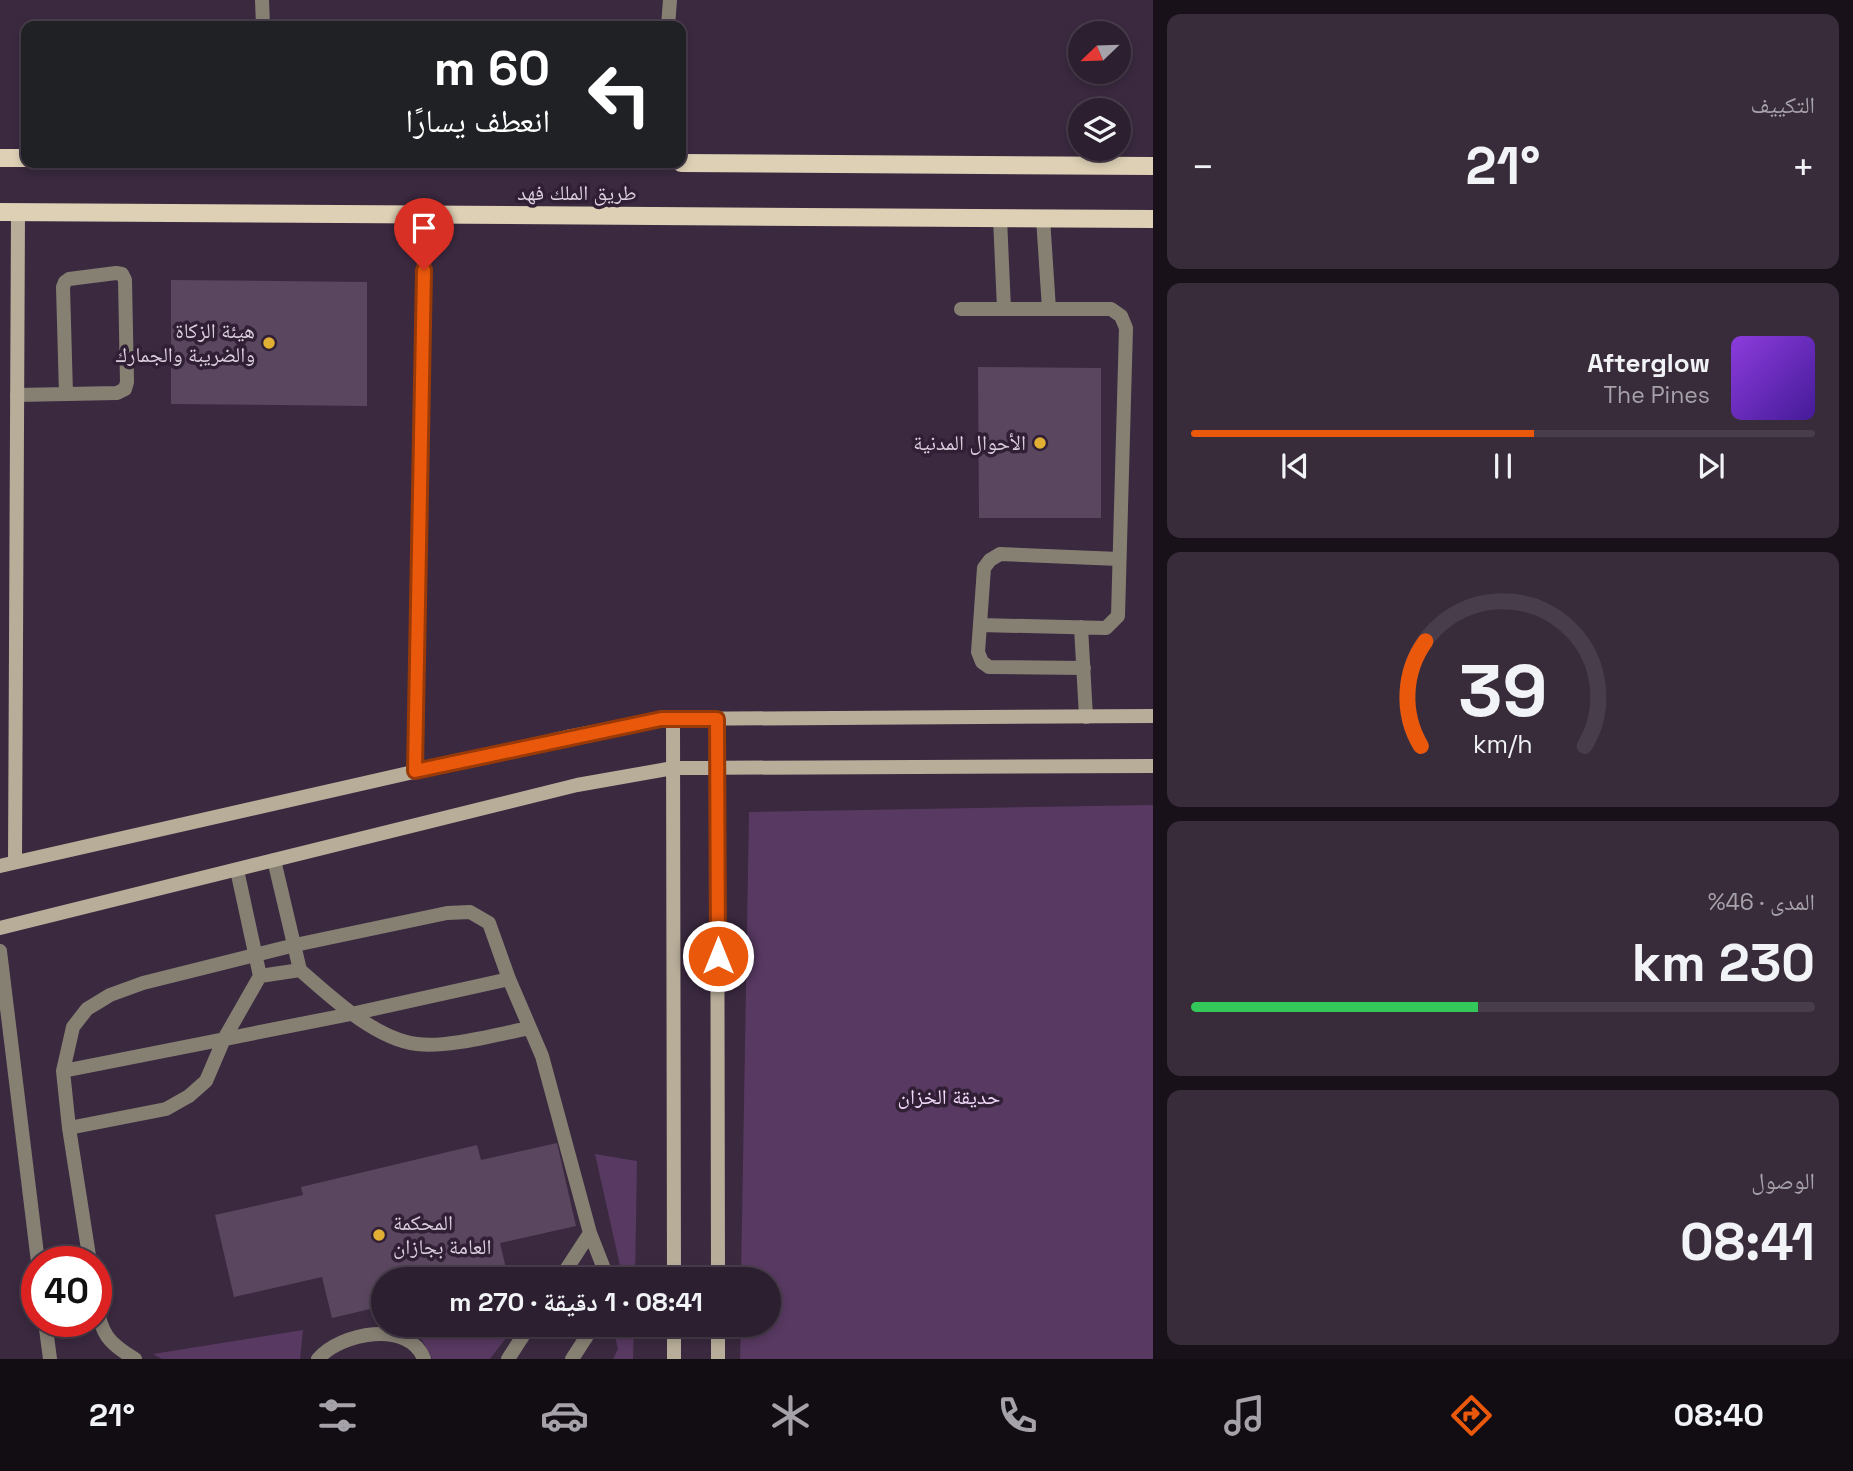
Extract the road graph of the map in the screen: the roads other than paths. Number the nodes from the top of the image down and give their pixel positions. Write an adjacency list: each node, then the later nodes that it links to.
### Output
1 (262, 0): 3 (street)
2 (670, 0): 4 (street)
3 (262, 21)
4 (668, 21)
5 (0, 158): 6 (main road)
6 (21, 158)
7 (686, 163): 8 (main road)
8 (1153, 166)
9 (9, 212): 10 (main road, طريق الملك فهد); 18 (street)
10 (425, 214): 11 (main road, طريق الملك فهد); 30 (street)
11 (1000, 218): 12 (main road, طريق الملك فهد); 15 (street)
12 (1042, 218): 13 (main road, طريق الملك فهد); 16 (street)
13 (1153, 219)
14 (961, 309): 15 (street)
15 (1004, 309): 16 (street)
16 (1049, 309): 19 (street)
17 (66, 394): 17 (street); 18 (street)
18 (17, 395): 32 (street)
19 (1119, 559): 20 (street); 21 (street)
20 (980, 625): 21 (street); 22 (street)
21 (1081, 627): 22 (street)
22 (1084, 668): 24 (street)
23 (1153, 716): 24 (street)
24 (1086, 717): 26 (street)
25 (673, 719): 26 (street); 28 (street); 30 (street)
26 (717, 719): 29 (street)
27 (1153, 766): 29 (street)
28 (673, 768): 29 (street); 31 (street); 52 (street)
29 (717, 768): 53 (street)
30 (415, 771): 32 (street)
31 (274, 860): 34 (street); 36 (street)
32 (15, 862): 33 (street)
33 (0, 866)
34 (237, 870): 35 (street); 38 (street)
35 (0, 928)
36 (295, 945): 38 (street); 39 (street); 41 (street)
37 (0, 951): 48 (street)
38 (255, 955): 40 (street); 45 (street)
39 (300, 970): 40 (street); 42 (street)
40 (260, 976): 44 (street)
41 (509, 979): 42 (street); 43 (street)
42 (351, 1014): 43 (street); 44 (street)
43 (530, 1028): 47 (street)
44 (224, 1039): 45 (street); 46 (street)
45 (63, 1071): 46 (street)
46 (69, 1128): 49 (street)
47 (590, 1233): 50 (street); 51 (street)
48 (36, 1246)
49 (87, 1246)
50 (567, 1267)
51 (603, 1267)
52 (674, 1267)
53 (718, 1267)
54 (47, 1337): 61 (street)
55 (106, 1337): 60 (street)
56 (522, 1337): 65 (street)
57 (586, 1337): 66 (street)
58 (674, 1337): 67 (street)
59 (718, 1337): 68 (street)
60 (116, 1354): 62 (street)
61 (50, 1359)
62 (135, 1359)
63 (318, 1359): 64 (street)
64 (424, 1359)
65 (508, 1359)
66 (572, 1359)
67 (674, 1359)
68 (718, 1359)

